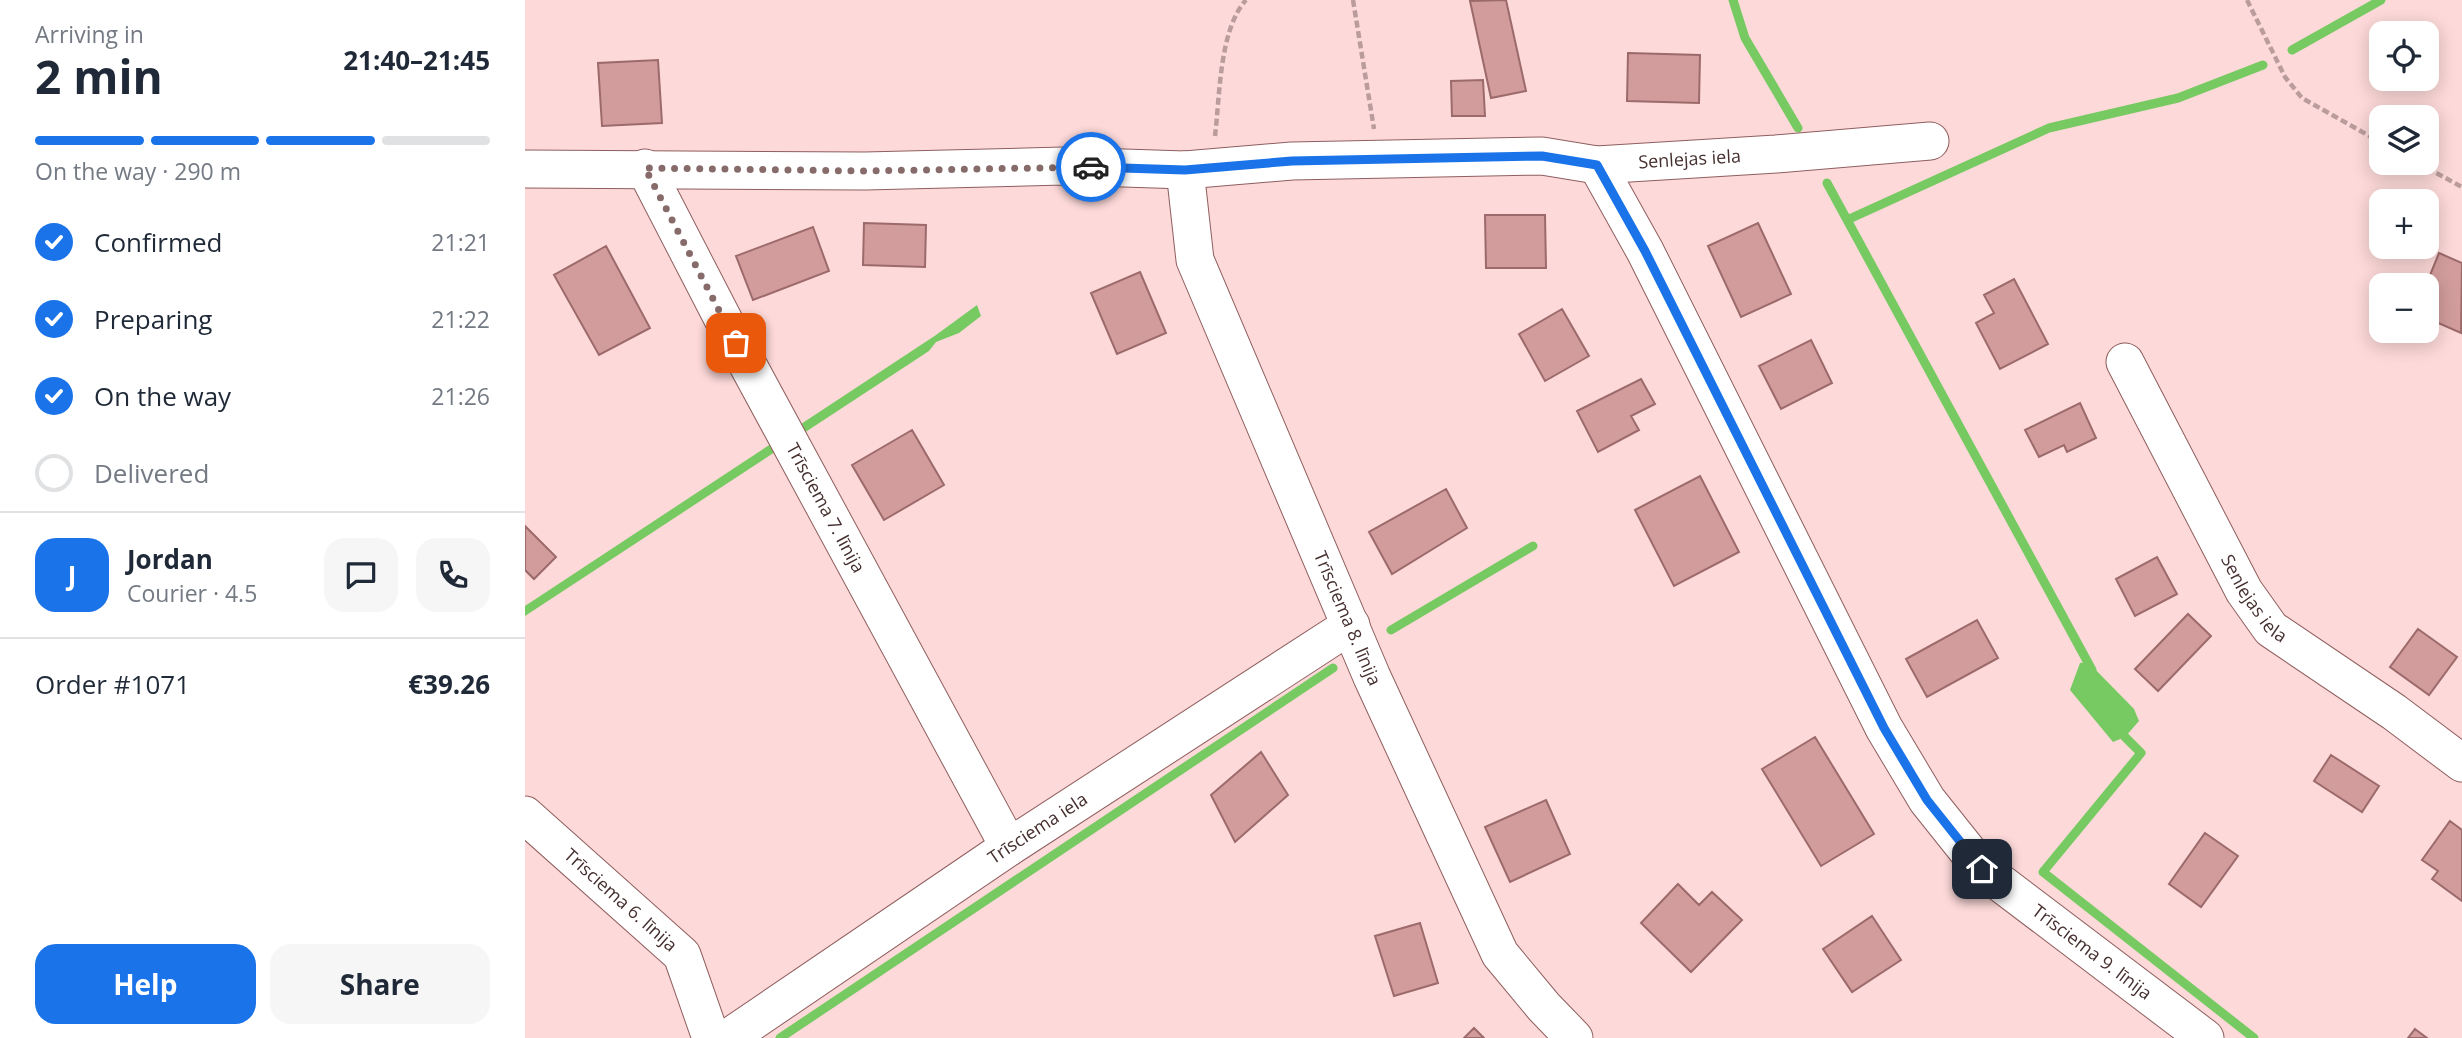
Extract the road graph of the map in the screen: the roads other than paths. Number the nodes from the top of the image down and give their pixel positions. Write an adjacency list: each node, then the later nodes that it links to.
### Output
1 (1930, 141): 2 (street, Senlejas iela)
2 (1597, 165): 5 (street, Senlejas iela); 14 (street, Trīsciema 9. līnija)
3 (645, 168): 4 (street, Senlejas iela); 5 (street, Senlejas iela); 10 (street, Trīsciema 7. līnija)
4 (525, 169)
5 (1198, 169): 7 (street, Trīsciema 8. līnija)
6 (2125, 362): 8 (street, Senlejas iela)
7 (1351, 625): 10 (street, Trīsciema iela); 13 (street, Trīsciema 8. līnija)
8 (2462, 763)
9 (525, 815): 11 (street, Trīsciema 6. līnija)
10 (1009, 847): 12 (street, Trīsciema iela)
11 (711, 1038)
12 (728, 1038)
13 (1574, 1038)
14 (2205, 1038)

